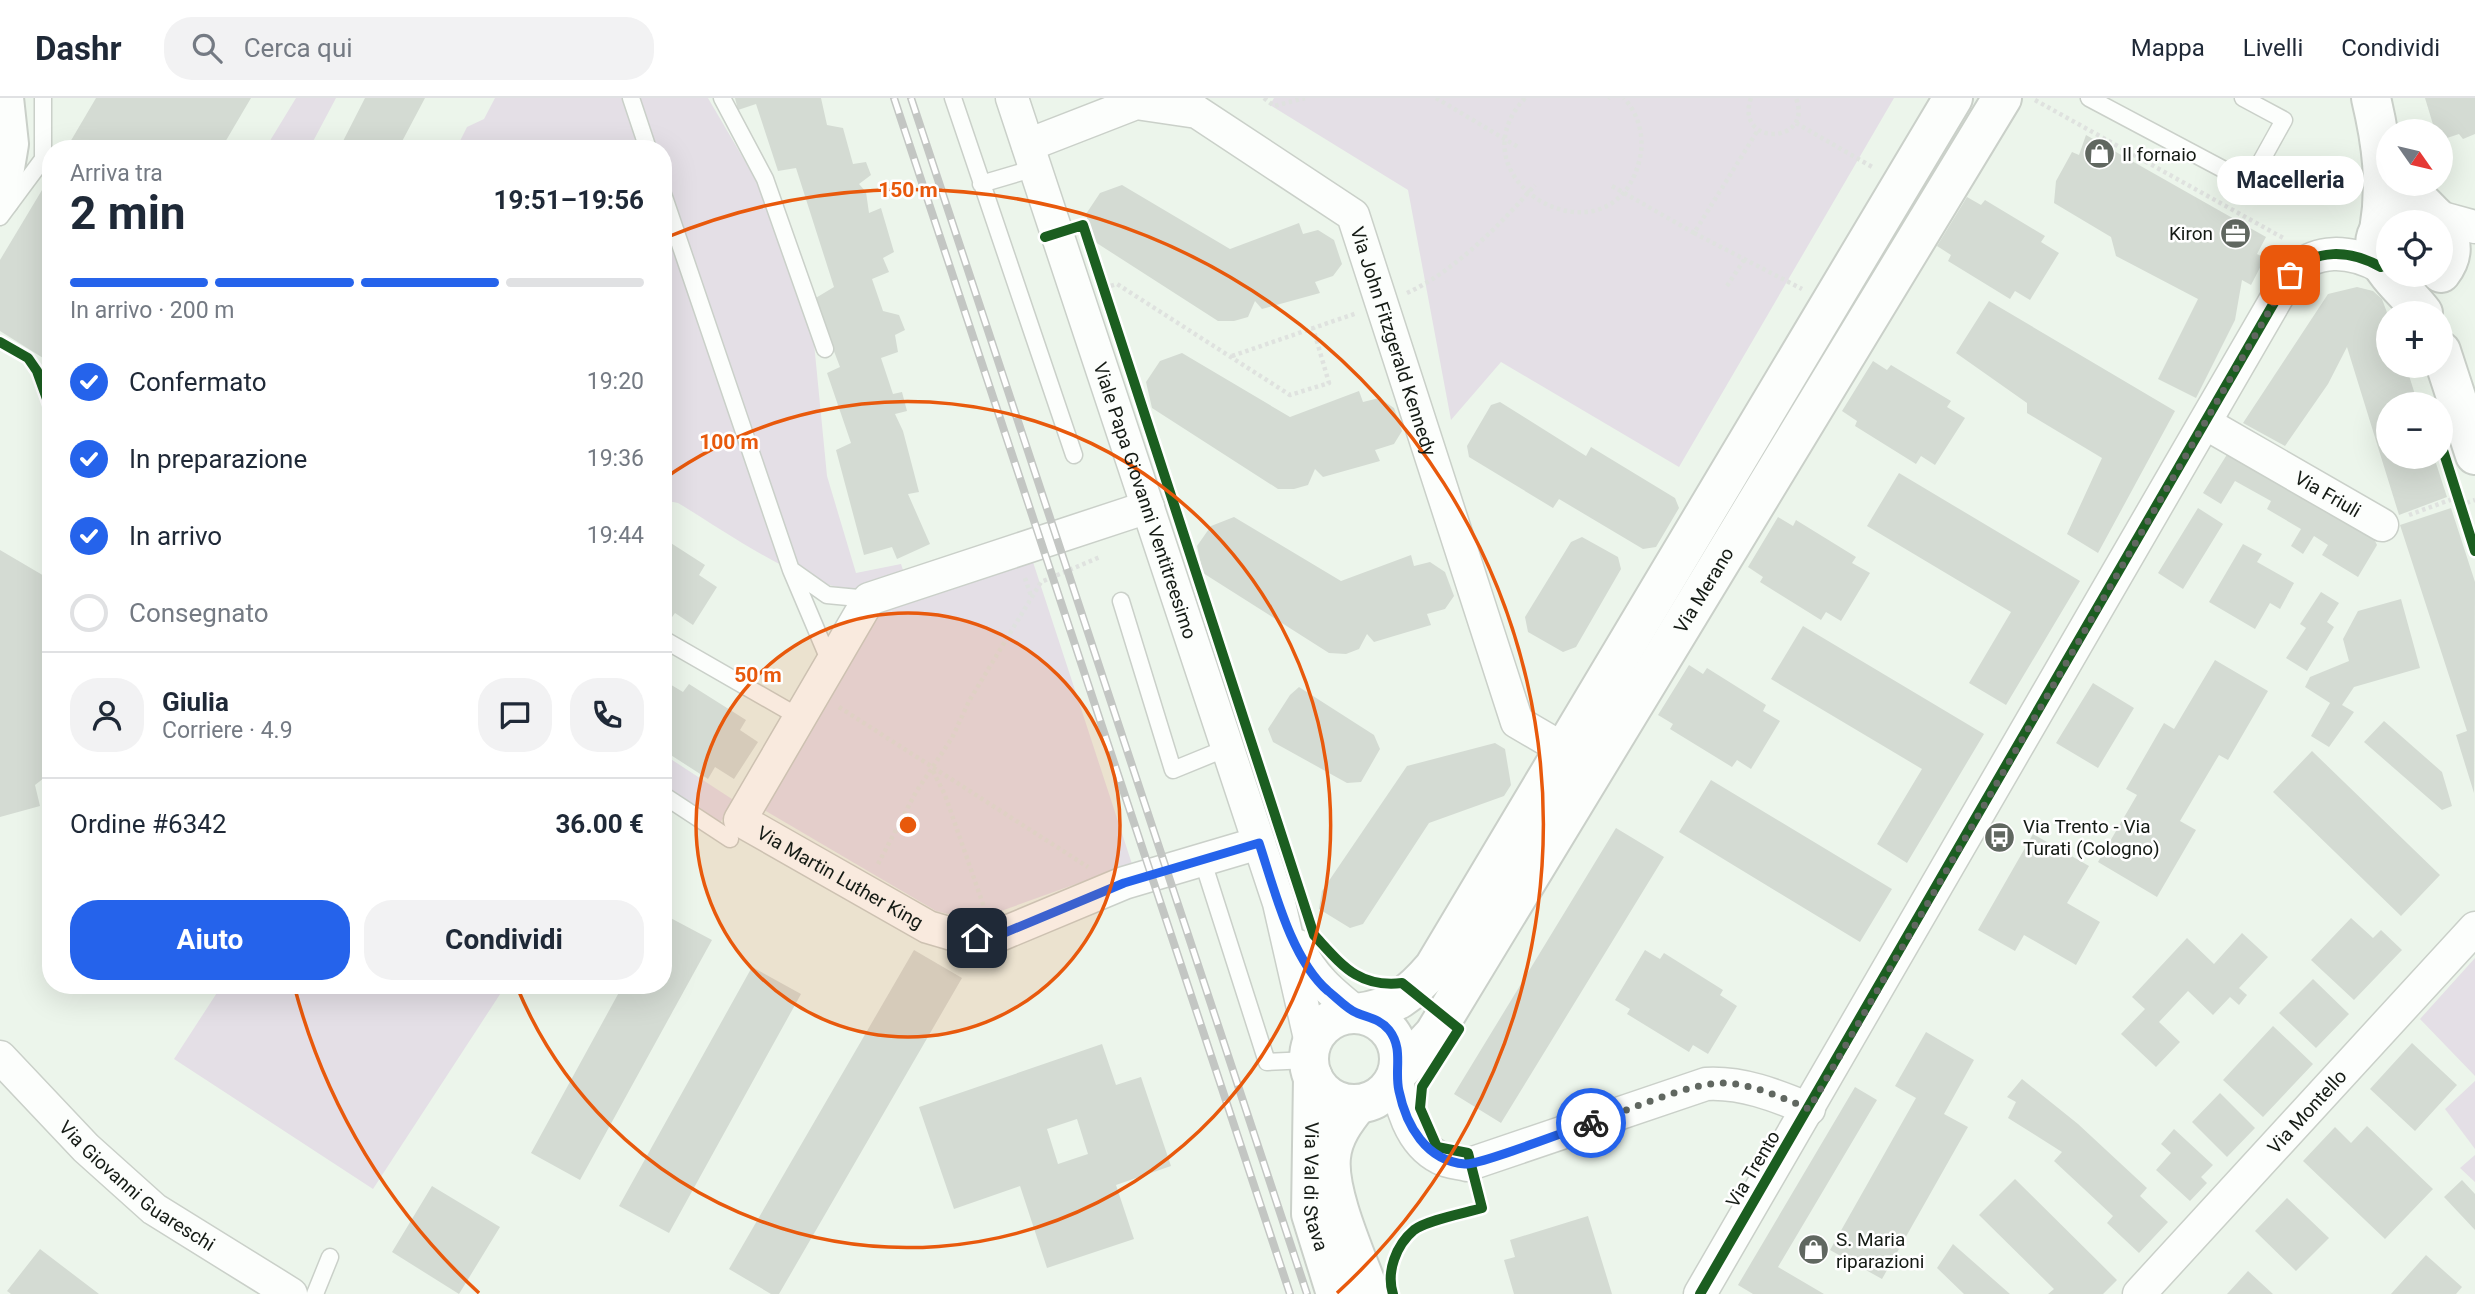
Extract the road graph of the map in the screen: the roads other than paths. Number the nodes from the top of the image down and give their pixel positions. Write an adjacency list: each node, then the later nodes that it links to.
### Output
1 (4, 98): 19 (street)
2 (43, 98): 13 (lane)
3 (631, 98): 14 (lane)
4 (722, 98): 26 (lane)
5 (953, 98): 17 (lane)
6 (1012, 98): 15 (street, Viale Papa Giovanni Ventitreesimo)
7 (1953, 98): 40 (street, Via Merano)
8 (2002, 98): 50 (street, Via Merano)
9 (2089, 98): 10 (lane)
10 (2243, 98)
11 (2371, 98): 12 (street)
12 (2377, 119)
13 (43, 140)
14 (645, 140)
15 (1032, 156): 17 (lane); 31 (street, Viale Papa Giovanni Ventitreesimo); 40 (street, Via John Fitzgerald Kennedy)
16 (42, 160): 21 (lane)
17 (981, 184): 29 (lane)
18 (2416, 196): 20 (street)
19 (0, 198)
20 (2429, 210)
21 (0, 217)
22 (672, 220): 33 (lane)
23 (2453, 221): 24 (street)
24 (2475, 227)
25 (2376, 259): 28 (street, Via Trento)
26 (825, 349)
27 (2446, 378): 30 (street)
28 (2205, 423): 32 (street, Via Friuli); 52 (street, Via Trento)
29 (1074, 455)
30 (2464, 469)
31 (1148, 507): 34 (street); 39 (street, Viale Papa Giovanni Ventitreesimo)
32 (2382, 525)
33 (792, 570): 34 (lane); 37 (lane)
34 (869, 599): 37 (street)
35 (1121, 601): 39 (lane)
36 (672, 643): 38 (lane)
37 (830, 662): 38 (street)
38 (806, 704): 42 (street)
39 (1227, 748): 43 (street, Viale Papa Giovanni Ventitreesimo)
40 (1565, 750): 47 (street, Via Merano)
41 (672, 799): 42 (lane)
42 (735, 830): 44 (street, Via Martin Luther King)
43 (1259, 843): 44 (street, Via Martin Luther King); 45 (street, Viale Papa Giovanni Ventitreesimo)
44 (1203, 862): 49 (lane)
45 (1279, 904): 47 (street, Viale Papa Giovanni Ventitreesimo); 49 (street, Viale Papa Giovanni Ventitreesimo)
46 (2475, 928): 59 (street, Via Montello)
47 (1357, 1013): 49 (street); 50 (street)
48 (0, 1057): 54 (street, Via Giovanni Guareschi)
49 (1311, 1060): 51 (street); 56 (street, Via Val di Stava)
50 (1397, 1074): 51 (street); 52 (street)
51 (1358, 1104): 57 (street, Via Val di Stava)
52 (1809, 1109): 58 (street, Via Trento)
53 (330, 1257): 55 (lane)
54 (291, 1294)
55 (315, 1294)
56 (1336, 1294)
57 (1370, 1294)
58 (1700, 1294)
59 (2139, 1294)

